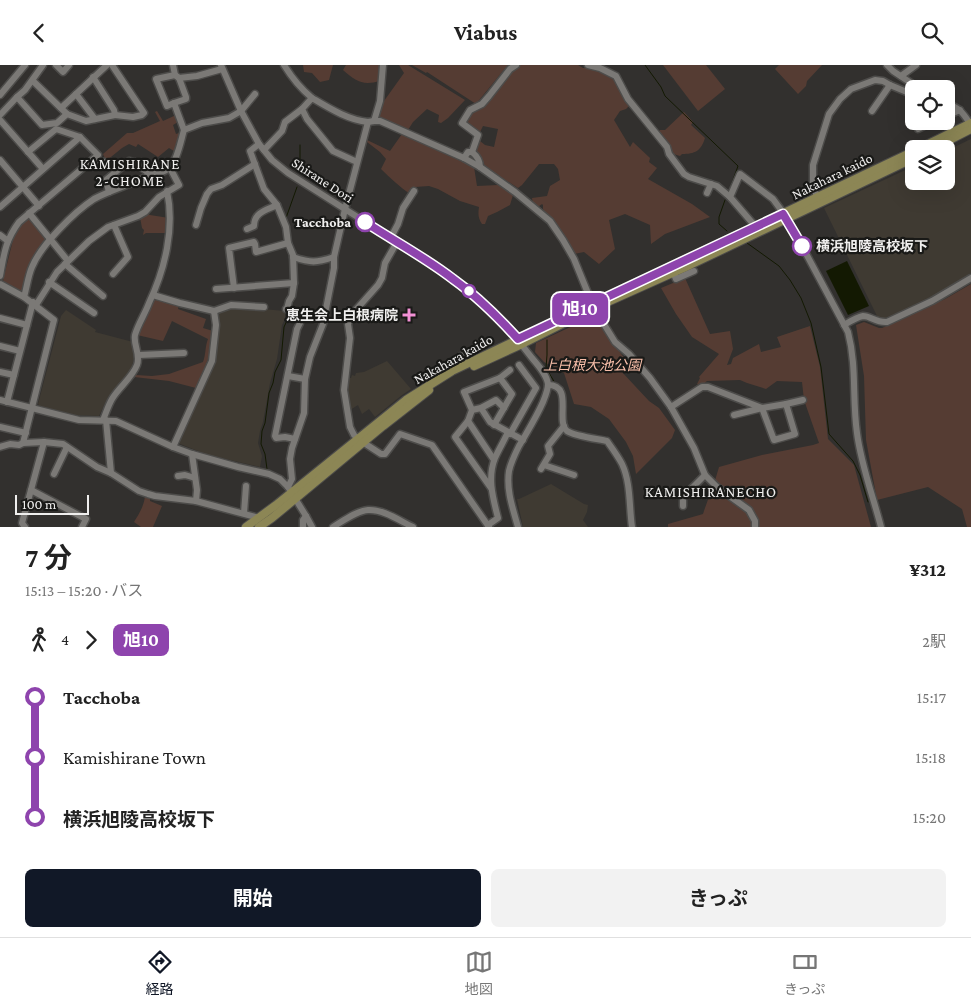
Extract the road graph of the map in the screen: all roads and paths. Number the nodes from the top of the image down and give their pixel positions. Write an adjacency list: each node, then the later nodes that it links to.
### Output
1 (24, 65): 24 (street)
2 (43, 65): 19 (street)
3 (56, 65): 4 (street)
4 (69, 65)
5 (107, 65): 17 (street)
6 (112, 65): 37 (street)
7 (173, 65): 15 (street)
8 (284, 65): 26 (street)
9 (383, 65): 40 (street)
10 (516, 65): 48 (street)
11 (589, 65): 59 (street)
12 (887, 65): 16 (street)
13 (916, 65): 16 (street)
14 (221, 67): 15 (street); 32 (street, Shirane Dori)
15 (177, 76): 27 (street); 27 (street)
16 (900, 76): 18 (street)
17 (93, 77): 22 (street); 37 (street)
18 (906, 80)
19 (33, 81): 25 (street); 29 (street)
20 (890, 85): 21 (street); 33 (street); 66 (street)
21 (905, 91)
22 (76, 94): 29 (street); 38 (street)
23 (255, 94): 32 (street)
24 (0, 95)
25 (17, 97): 35 (street); 36 (street)
26 (312, 99): 30 (street); 40 (street)
27 (174, 103): 42 (street)
28 (955, 107): 31 (street)
29 (61, 108): 35 (street)
30 (302, 109): 46 (street); 52 (street)
31 (960, 109): 34 (street); 41 (street)
32 (241, 111): 42 (street); 46 (street, Shirane Dori)
33 (872, 111)
34 (955, 111)
35 (67, 114): 38 (street)
36 (0, 115)
37 (115, 115): 38 (street)
38 (95, 119)
39 (0, 120): 47 (street)
40 (371, 121): 50 (street); 52 (street)
41 (971, 125): 44 (main road); 45 (main road)
42 (184, 130): 55 (street)
43 (80, 137): 47 (street); 57 (street); 67 (street)
44 (938, 140)
45 (947, 140)
46 (261, 147): 54 (street); 70 (street, Shirane Dori)
47 (28, 152): 57 (street)
48 (472, 152): 50 (street); 56 (street)
49 (905, 155): 66 (main road, Nakahara kaido)
50 (464, 157): 56 (street)
51 (0, 161): 60 (street)
52 (357, 162): 70 (street)
53 (905, 162): 72 (main road, Nakahara kaido)
54 (255, 164): 68 (street); 74 (street)
55 (170, 167): 58 (street); 61 (street)
56 (480, 167): 100 (street)
57 (43, 169): 60 (street)
58 (150, 175): 63 (street); 63 (street)
59 (711, 184): 64 (street); 65 (street)
60 (23, 187): 67 (street); 69 (street)
61 (168, 191): 73 (street); 96 (street)
62 (414, 191): 79 (street)
63 (109, 192): 78 (street)
64 (707, 193)
65 (730, 197): 72 (street); 75 (street)
66 (817, 197): 72 (main road, Nakahara kaido)
67 (39, 205): 71 (street)
68 (277, 205): 76 (street); 81 (street)
69 (0, 207)
70 (345, 209): 79 (street, Shirane Dori); 83 (street)
71 (30, 213): 78 (street); 80 (street)
72 (785, 216): 75 (main road, Nakahara kaido); 87 (main road, Nakahara kaido); 108 (street)
73 (114, 225): 85 (street); 88 (street)
74 (196, 225)
75 (756, 226): 100 (main road, Nakahara kaido)
76 (247, 229)
77 (0, 235): 80 (street)
78 (49, 239): 85 (street); 98 (street)
79 (394, 240): 109 (street, Shirane Dori); 145 (street)
80 (8, 241): 84 (street)
81 (288, 243): 82 (street); 94 (street)
82 (293, 257): 83 (street); 92 (street)
83 (334, 257): 122 (street)
84 (2, 258): 89 (street)
85 (66, 263): 91 (street); 97 (street)
86 (694, 271): 87 (street)
87 (673, 272): 100 (main road, Nakahara kaido)
88 (114, 274)
89 (0, 276)
90 (971, 278): 108 (street)
91 (49, 282): 99 (street); 104 (street)
92 (294, 283): 94 (street); 102 (street)
93 (0, 284): 98 (street)
94 (234, 288): 95 (street)
95 (216, 289)
96 (153, 295): 103 (street); 113 (street)
97 (103, 296)
98 (24, 297): 99 (street)
99 (34, 304): 107 (street); 130 (street)
100 (594, 305): 109 (main road, Nakahara kaido); 129 (street)
101 (264, 307): 103 (street)
102 (286, 309)
103 (214, 311): 150 (street)
104 (94, 313)
105 (0, 318): 107 (street)
106 (300, 323): 120 (street)
107 (27, 325): 111 (street)
108 (844, 325): 182 (street)
109 (520, 342): 115 (main road, Nakahara kaido); 124 (street, Shirane Dori); 145 (main road, Nakahara kaido)
110 (0, 346): 111 (street)
111 (20, 351): 119 (street)
112 (184, 353): 113 (street)
113 (138, 355): 136 (street)
114 (460, 356): 115 (street)
115 (464, 365): 145 (main road, Nakahara kaido)
116 (519, 365): 123 (street)
117 (510, 370): 121 (street)
118 (0, 372): 119 (street)
119 (14, 375): 127 (street)
120 (288, 376): 122 (street); 143 (street)
121 (500, 378): 132 (street); 134 (street)
122 (305, 379): 143 (street)
123 (536, 388): 124 (street); 142 (street)
124 (548, 388): 139 (street, Shirane Dori); 144 (street)
125 (0, 400): 127 (street)
126 (802, 400): 128 (street)
127 (7, 402): 130 (street)
128 (786, 404): 133 (street); 133 (street)
129 (671, 407): 133 (street); 156 (street)
130 (32, 408): 136 (street); 141 (street)
131 (481, 408): 132 (street); 134 (street); 138 (street)
132 (504, 408): 138 (street)
133 (762, 408): 135 (street)
134 (472, 410): 137 (street)
135 (734, 415)
136 (105, 420): 150 (street); 153 (street)
137 (468, 421): 152 (street); 160 (street)
138 (494, 425): 142 (street)
139 (564, 426): 155 (street); 180 (street)
140 (0, 427): 141 (street)
141 (26, 433): 147 (street)
142 (509, 433): 144 (street); 152 (street)
143 (295, 439): 162 (street)
144 (523, 440): 179 (street)
145 (361, 441): 162 (main road, Nakahara kaido); 169 (street)
146 (44, 442): 147 (street); 149 (street); 161 (street)
147 (23, 443): 148 (street)
148 (0, 447)
149 (67, 447): 153 (street); 154 (street)
150 (173, 447): 151 (street)
151 (192, 454): 158 (street); 162 (street)
152 (494, 459): 160 (street)
153 (111, 473): 163 (street)
154 (54, 474)
155 (574, 475)
156 (705, 475): 164 (street); 181 (street)
157 (178, 476): 158 (street)
158 (195, 478): 163 (street)
159 (246, 486): 165 (street)
160 (491, 489): 169 (street)
161 (31, 490): 170 (street); 171 (street)
162 (292, 492): 166 (street); 167 (main road, Nakahara kaido); 168 (main road, Nakahara kaido)
163 (196, 501): 165 (street)
164 (683, 506)
165 (244, 513): 167 (street)
166 (306, 515): 175 (street); 176 (street)
167 (259, 518): 172 (main road, Nakahara kaido)
168 (272, 518): 173 (main road, Nakahara kaido); 174 (street)
169 (489, 526)
170 (24, 527)
171 (82, 527)
172 (246, 527)
173 (259, 527)
174 (270, 527)
175 (303, 527)
176 (312, 527)
177 (332, 527): 178 (street)
178 (413, 527)
179 (518, 527)
180 (632, 527)
181 (755, 527)
182 (881, 527)

